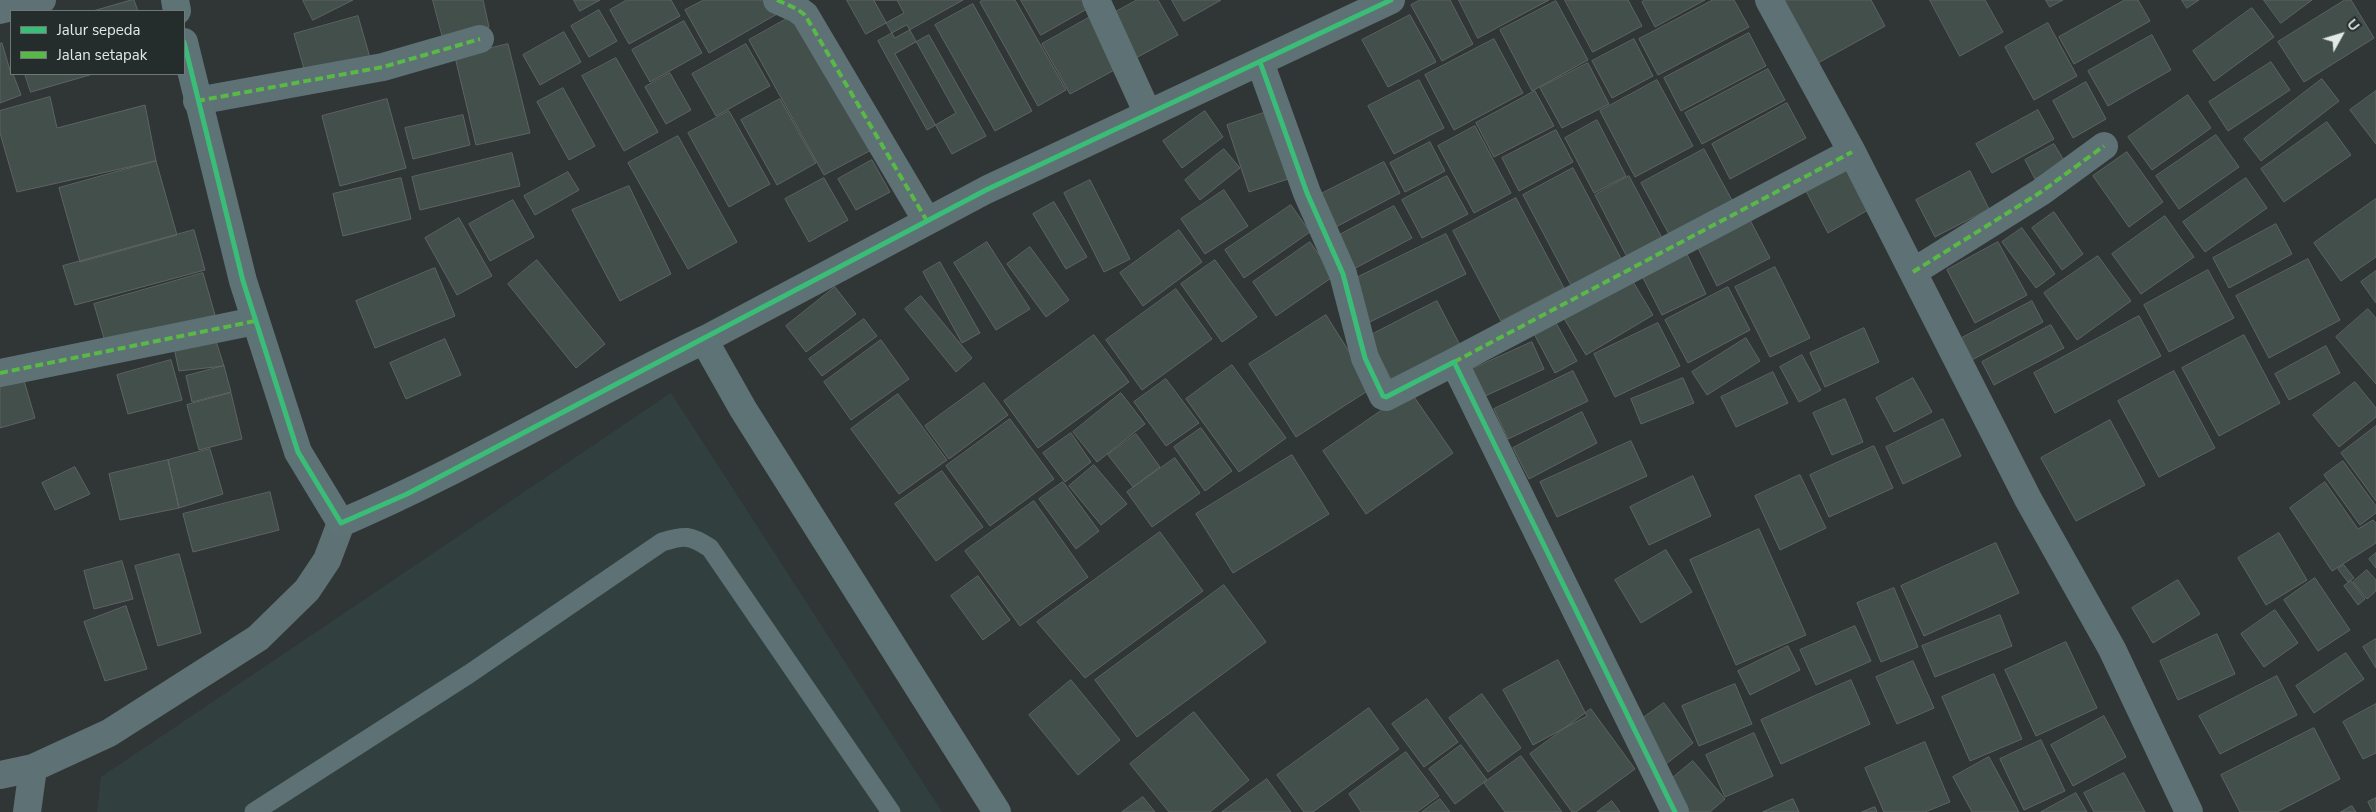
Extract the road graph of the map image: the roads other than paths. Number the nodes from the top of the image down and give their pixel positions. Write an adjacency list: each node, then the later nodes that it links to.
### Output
1 (42, 0): 6 (street)
2 (777, 0): 14 (street)
3 (1096, 0): 11 (street)
4 (1391, 0): 9 (street)
5 (1769, 0): 13 (street)
6 (0, 10)
7 (480, 39): 10 (street)
8 (185, 46): 10 (street)
9 (1260, 62): 11 (street); 18 (street)
10 (197, 100): 16 (street)
11 (1148, 114): 14 (street)
12 (2104, 146): 15 (street)
13 (1852, 152): 15 (street); 18 (street)
14 (927, 221): 17 (street)
15 (1913, 272): 28 (street)
16 (256, 321): 19 (street); 20 (street)
17 (704, 340): 20 (street); 26 (street)
18 (1454, 362): 27 (street)
19 (0, 373)
20 (341, 523): 21 (street)
21 (33, 768): 22 (street); 23 (street)
22 (0, 775)
23 (27, 812)
24 (254, 812): 25 (lane)
25 (891, 812)
26 (997, 812)
27 (1675, 812)
28 (2189, 812)

